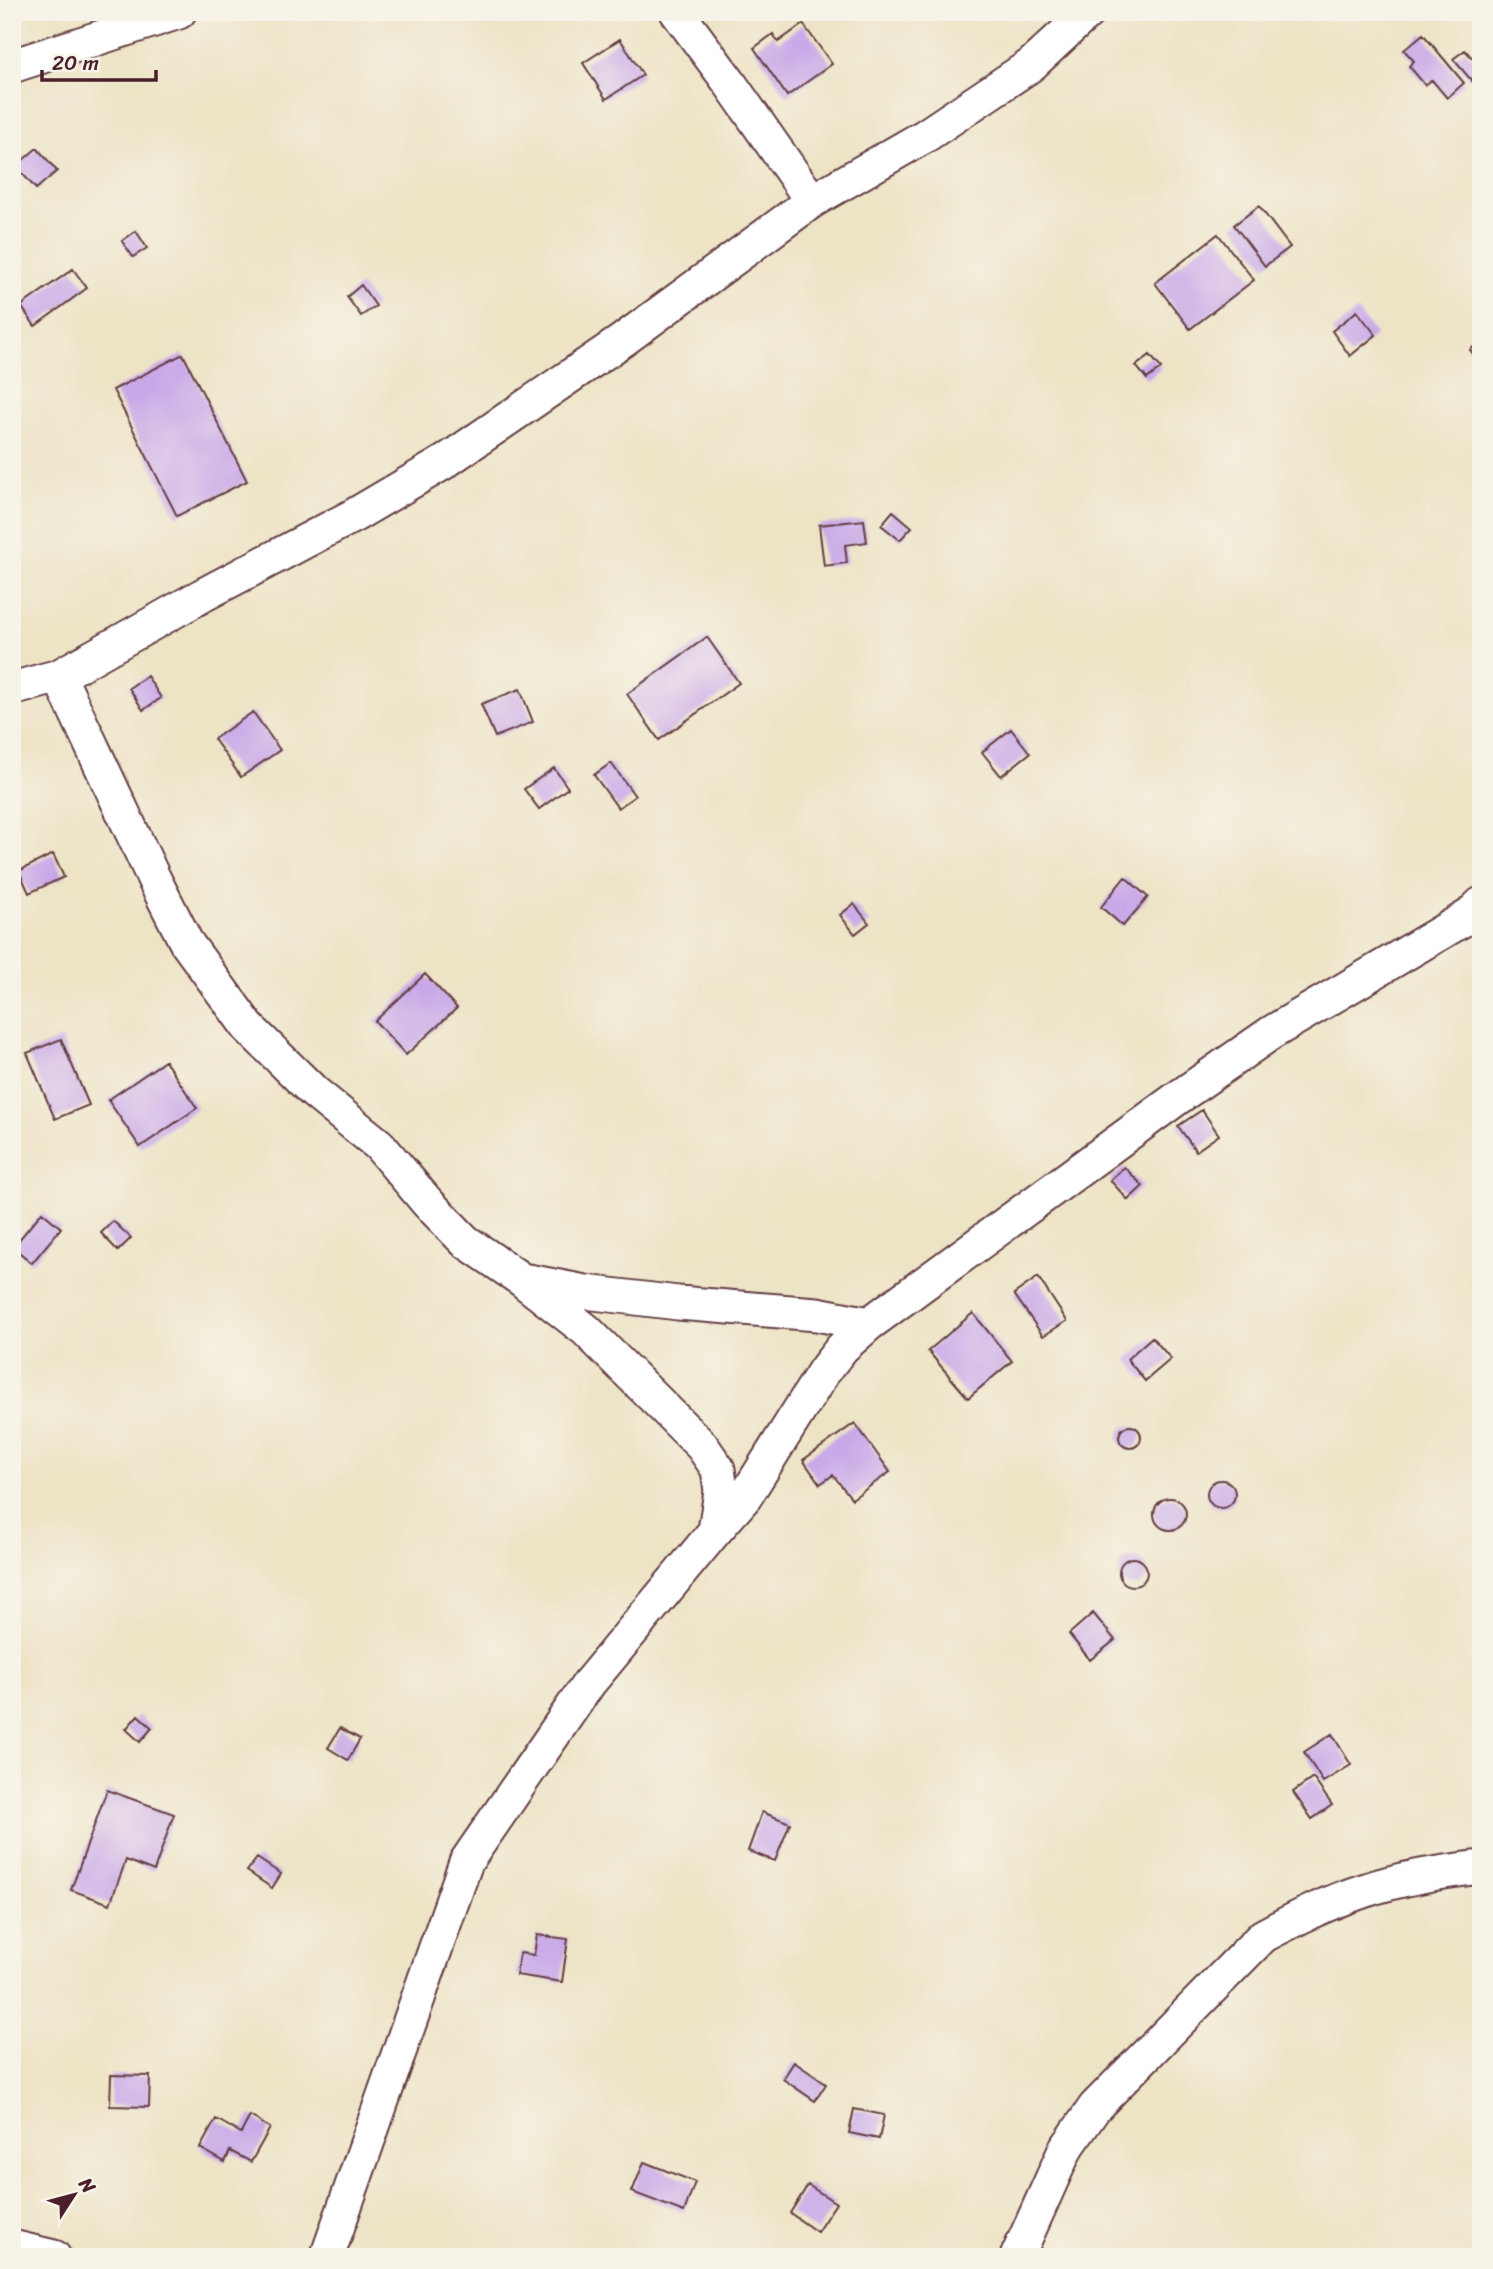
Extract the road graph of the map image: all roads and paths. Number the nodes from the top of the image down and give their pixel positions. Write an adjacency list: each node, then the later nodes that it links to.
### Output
1 (179, 12): 4 (street)
2 (677, 12): 5 (street)
3 (1088, 12): 5 (street)
4 (12, 66)
5 (813, 201): 6 (street)
6 (59, 676): 7 (street); 9 (street)
7 (12, 689)
8 (1481, 904): 10 (street)
9 (522, 1280): 10 (street); 11 (street)
10 (869, 1324): 11 (street)
11 (715, 1531): 15 (street)
12 (1481, 1867): 16 (street)
13 (12, 2247): 14 (street)
14 (54, 2257)
15 (327, 2257)
16 (1017, 2257)

